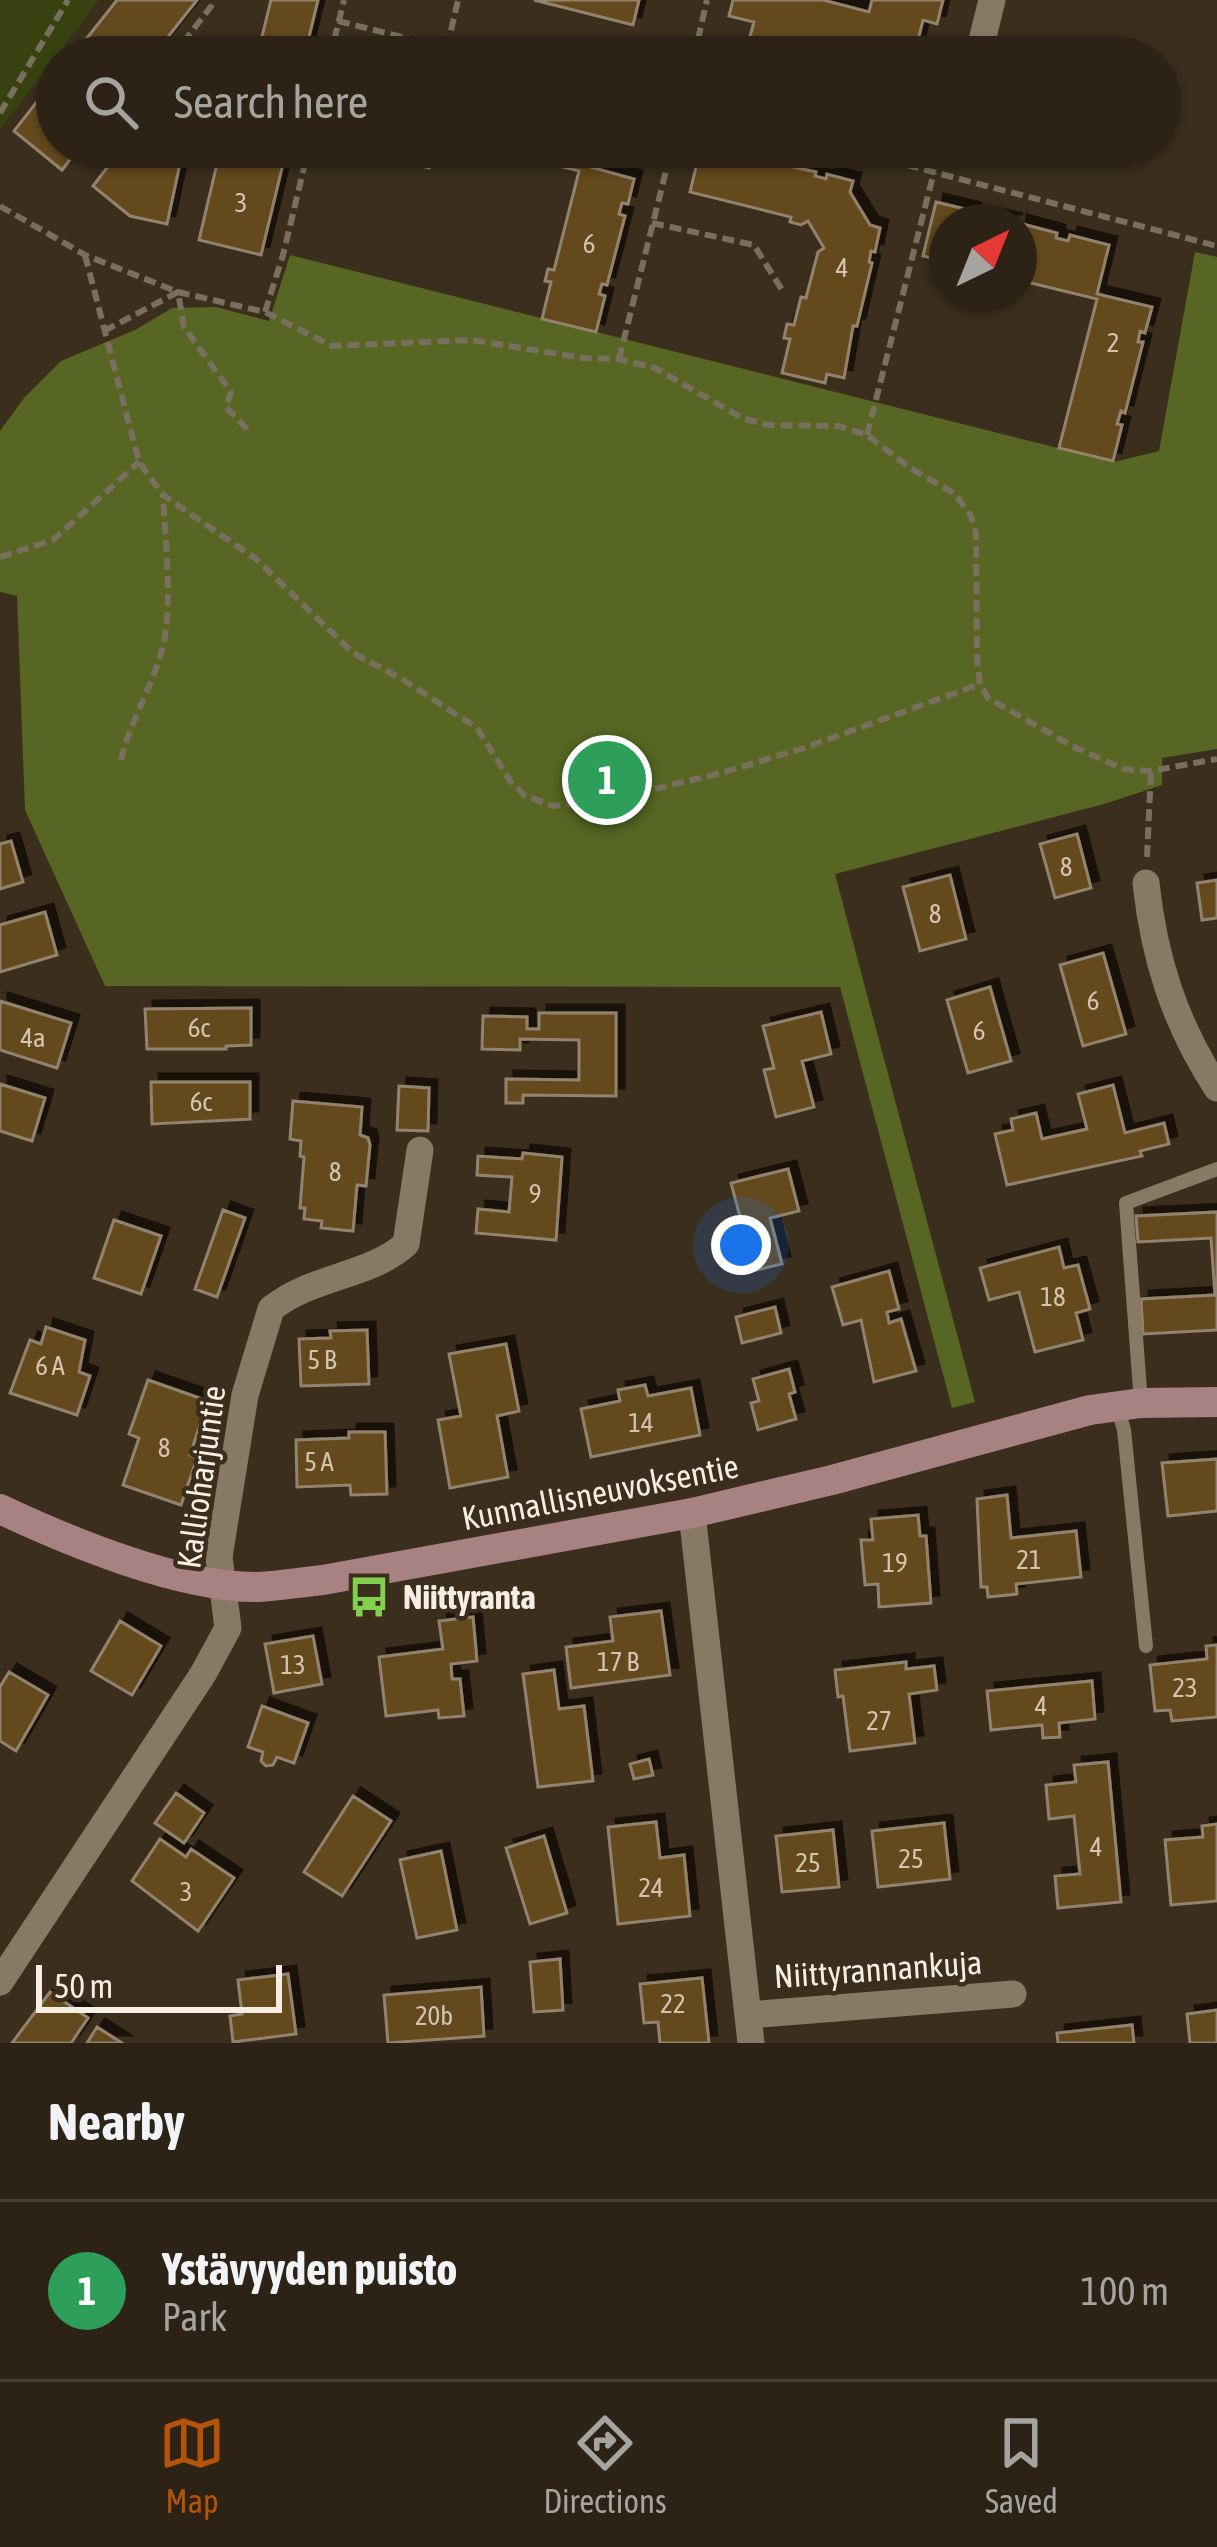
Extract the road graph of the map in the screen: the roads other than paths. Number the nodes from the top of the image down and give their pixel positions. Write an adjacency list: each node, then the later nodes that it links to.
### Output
1 (992, 0): 2 (street)
2 (983, 36)
3 (1147, 883): 4 (street)
4 (1217, 1088)
5 (420, 1150): 11 (street, Kallioharjuntie)
6 (1217, 1169): 8 (lane)
7 (1217, 1402): 8 (street, Kunnallisneuvoksentie)
8 (1129, 1405): 10 (street, Kunnallisneuvoksentie); 12 (lane)
9 (0, 1510): 11 (street, Kunnallisneuvoksentie)
10 (692, 1513): 11 (street, Kunnallisneuvoksentie); 15 (street)
11 (221, 1583): 13 (street, Kallioharjuntie)
12 (1146, 1646)
13 (0, 1982)
14 (1013, 1994): 15 (street, Niittyrannankuja)
15 (749, 2029)

